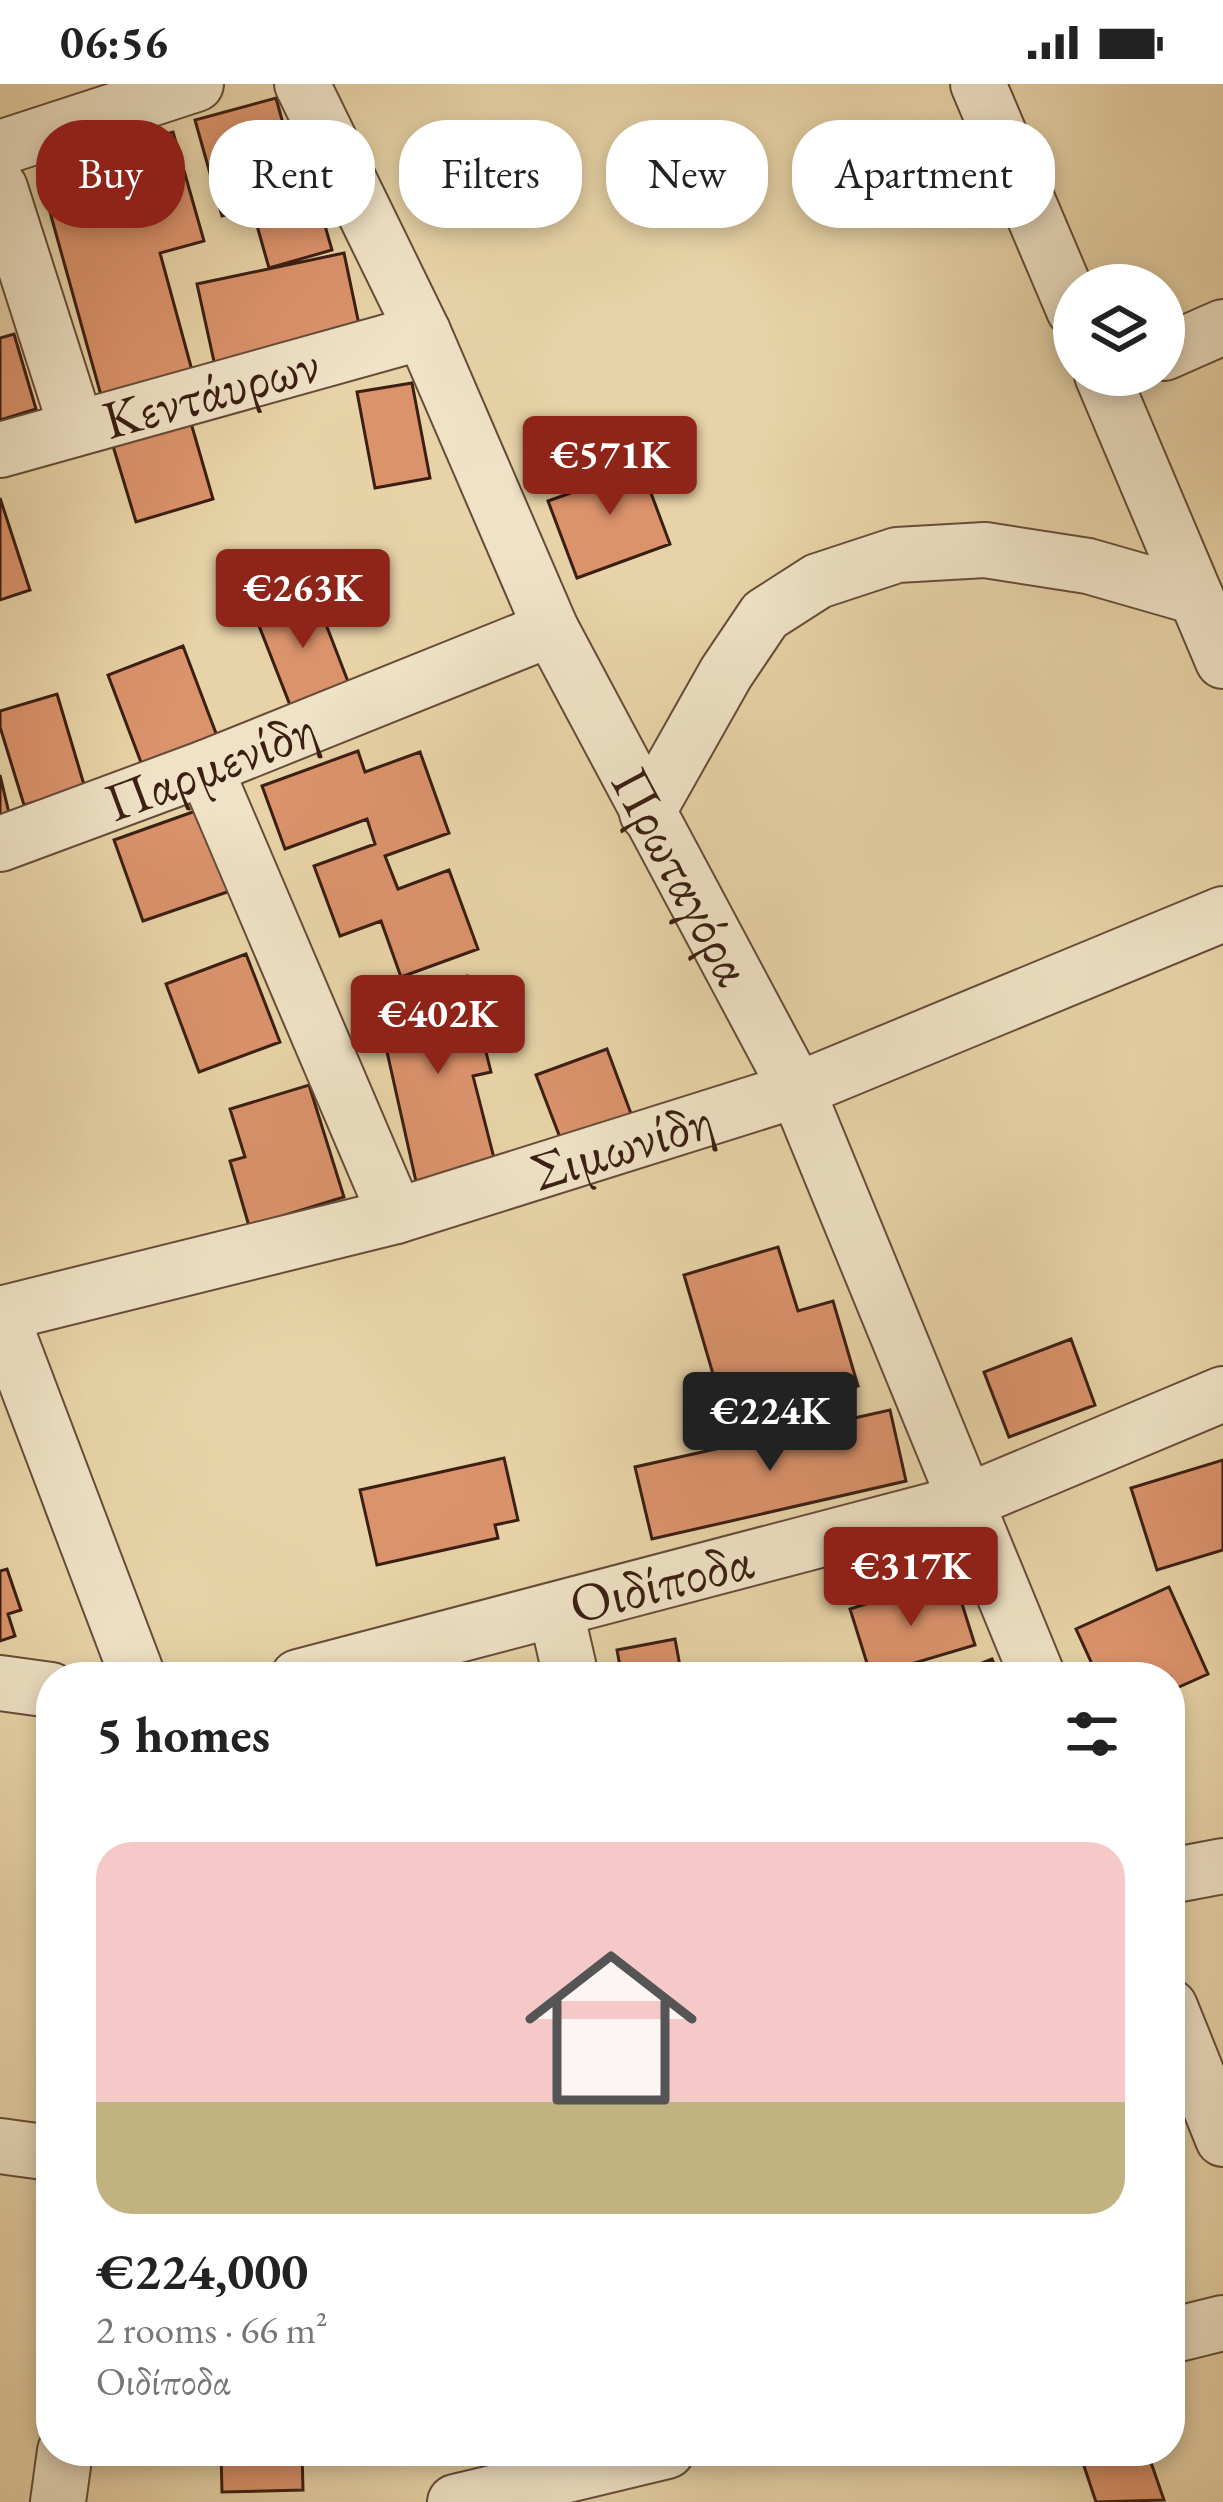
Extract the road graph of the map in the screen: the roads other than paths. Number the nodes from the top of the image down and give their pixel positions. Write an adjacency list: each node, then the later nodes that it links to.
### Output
1 (196, 84): 4 (street)
2 (302, 84): 8 (street, Πρωταγόρα)
3 (978, 84): 6 (street)
4 (0, 148)
5 (0, 188): 11 (street)
6 (1054, 264)
7 (1223, 327): 9 (street)
8 (423, 332): 11 (street, Κεντάυρων); 14 (street, Πρωταγόρα)
9 (1185, 344)
10 (1115, 396): 13 (street)
11 (76, 426): 12 (street, Κεντάυρων)
12 (0, 450)
13 (1196, 597): 15 (street); 17 (street)
14 (551, 628): 16 (street, Παρμενίδη); 17 (street, Πρωταγόρα)
15 (1223, 661)
16 (205, 768): 18 (street, Παρμενίδη); 21 (street)
17 (647, 813): 20 (street, Πρωταγόρα)
18 (0, 844)
19 (1223, 914): 20 (street, Σιμωνίδη)
20 (796, 1090): 21 (street, Σιμωνίδη); 24 (street, Πρωταγόρα)
21 (395, 1216): 22 (street, Σιμωνίδη)
22 (0, 1313): 26 (street)
23 (1223, 1394): 24 (street, Οιδίποδα)
24 (968, 1501): 25 (street, Οιδίποδα); 29 (street, Πρωταγόρα)
25 (556, 1612): 27 (street, Οιδίποδα); 28 (street)
26 (132, 1662)
27 (358, 1662)
28 (568, 1662)
29 (1032, 1662)
30 (0, 1683): 31 (street)
31 (36, 1688)
32 (1223, 1866): 33 (street)
33 (1185, 1873)
34 (1185, 2044): 35 (street)
35 (1223, 2139)
36 (0, 2146): 37 (street)
37 (36, 2151)
38 (1223, 2323): 39 (street)
39 (1185, 2332)
40 (63, 2466): 42 (street)
41 (605, 2466): 43 (street)
42 (58, 2502)
43 (455, 2502)

